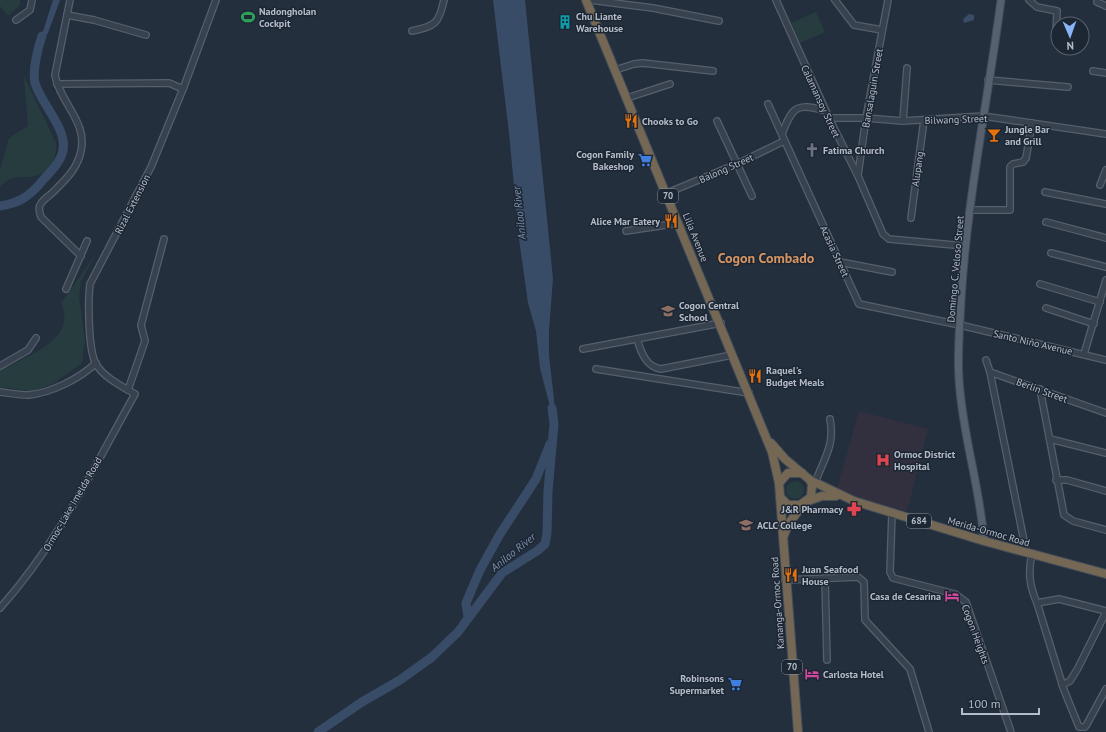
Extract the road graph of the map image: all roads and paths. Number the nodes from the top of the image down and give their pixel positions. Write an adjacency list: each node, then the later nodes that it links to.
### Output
1 (32, 0): 16 (street)
2 (70, 0): 14 (street)
3 (216, 0): 30 (street, Rizal Extension)
4 (444, 0): 19 (street)
5 (586, 0): 22 (highway, Lilia Avenue / 70)
6 (590, 0): 17 (street)
7 (776, 0): 33 (street, Calamansoy Street)
8 (835, 0): 18 (street)
9 (888, 0): 18 (street, Bansalaguin Street)
10 (1001, 0): 26 (main road, Domingo C. Veloso Street)
11 (1029, 0): 15 (street)
12 (1097, 2): 13 (street)
13 (1106, 6)
14 (67, 15): 20 (street); 27 (street)
15 (1057, 16)
16 (16, 20)
17 (719, 21)
18 (882, 30): 36 (street, Bansalaguin Street)
19 (412, 31)
20 (146, 36)
21 (907, 68): 39 (street)
22 (615, 70): 23 (street); 31 (highway, Lilia Avenue / 70)
23 (714, 71)
24 (1093, 71): 25 (street)
25 (1106, 73)
26 (988, 80): 29 (street); 34 (main road, Domingo C. Veloso Street)
27 (57, 84): 30 (street); 62 (street)
28 (670, 84): 31 (street)
29 (1068, 87)
30 (183, 89): 81 (street, Rizal Extension)
31 (627, 98): 49 (highway, Lilia Avenue / 70)
32 (768, 104): 41 (street, Acasia Street)
33 (825, 111): 35 (street, Calamansoy Street); 41 (street)
34 (983, 116): 37 (street, Bilwang Street); 40 (street, Bilwang Street); 52 (main road, Domingo C. Veloso Street)
35 (828, 118): 36 (street, Bilwang Street); 46 (street, Calamansoy Street)
36 (866, 118): 39 (street, Bilwang Street); 46 (street, Bansalaguin Street)
37 (924, 120): 39 (street, Bilwang Street); 53 (street, Alupang)
38 (717, 121): 44 (street)
39 (903, 121)
40 (1032, 123): 42 (street, Bilwang Street); 52 (street)
41 (782, 134): 43 (street, Acasia Street)
42 (1106, 134)
43 (784, 141): 44 (street, Balong Street); 63 (street, Acasia Street)
44 (737, 164): 49 (street, Balong Street); 50 (street)
45 (1106, 170): 47 (street)
46 (858, 176): 60 (street, Calamansoy Street)
47 (1100, 185)
48 (1045, 192): 51 (street)
49 (667, 193): 55 (highway, Lilia Avenue / 70)
50 (752, 196)
51 (1106, 204)
52 (970, 210): 60 (main road, Domingo C. Veloso Street)
53 (911, 218)
54 (1046, 222): 58 (street)
55 (679, 223): 56 (street); 71 (highway, Lilia Avenue / 70)
56 (626, 231)
57 (164, 238): 86 (street)
58 (1106, 238)
59 (87, 241): 62 (street)
60 (965, 246): 72 (main road, Domingo C. Veloso Street)
61 (1051, 253): 64 (street)
62 (81, 256): 68 (street)
63 (840, 262): 65 (street); 72 (street, Acasia Street)
64 (1106, 267)
65 (892, 272)
66 (1106, 280): 69 (street)
67 (1040, 284): 69 (street)
68 (66, 289)
69 (1100, 302): 73 (street)
70 (1046, 308): 73 (street)
71 (721, 323): 75 (street); 78 (highway, Lilia Avenue / 70)
72 (960, 324): 77 (street, Santo Niño Avenue); 105 (main road, Domingo C. Veloso Street)
73 (1094, 324): 77 (street)
74 (36, 338): 82 (street)
75 (637, 339): 76 (street); 78 (street)
76 (583, 349)
77 (1084, 354): 80 (street, Santo Niño Avenue)
78 (732, 355): 88 (highway, Lilia Avenue / 70)
79 (986, 360): 84 (street)
80 (1106, 360)
81 (96, 363): 86 (street); 87 (street)
82 (0, 366)
83 (596, 369): 88 (street)
84 (990, 372): 85 (street, Berlin Street); 106 (street)
85 (1040, 389): 89 (street, Berlin Street); 92 (street)
86 (128, 390): 111 (street, Ormoc-Lake Imelda Road)
87 (0, 392)
88 (749, 393): 91 (highway, Lilia Avenue / 70)
89 (1106, 413)
90 (830, 419): 96 (street)
91 (767, 437): 94 (highway, 70); 97 (highway, 70)
92 (1050, 439): 93 (street); 95 (street)
93 (1106, 453)
94 (802, 473): 96 (highway, 70); 97 (highway)
95 (1056, 480): 98 (street); 103 (street)
96 (812, 481): 100 (highway, Merida-Ormoc Road / 684); 101 (highway)
97 (779, 483): 99 (highway, 70)
98 (1106, 491)
99 (780, 497): 101 (highway); 104 (highway, Kananga-Ormoc Road / 70)
100 (844, 498): 101 (highway, Merida-Ormoc Road / 684); 102 (highway, Merida-Ormoc Road / 684)
101 (806, 502): 104 (highway, 70)
102 (892, 513): 105 (highway, Merida-Ormoc Road / 684); 118 (street, Cogon Heights)
103 (1106, 530)
104 (783, 538): 109 (highway, Kananga-Ormoc Road / 70)
105 (984, 541): 106 (highway, Merida-Ormoc Road / 684)
106 (1029, 552): 107 (highway, Merida-Ormoc Road / 684); 110 (street)
107 (1106, 574)
108 (825, 578): 109 (street); 113 (street); 117 (street)
109 (785, 580): 116 (highway, Kananga-Ormoc Road / 70)
110 (1037, 603): 112 (street); 114 (street)
111 (0, 608)
112 (1106, 611): 114 (street)
113 (827, 660)
114 (1062, 685): 115 (street)
115 (1106, 689)
116 (798, 732)
117 (929, 732)
118 (1011, 732)

